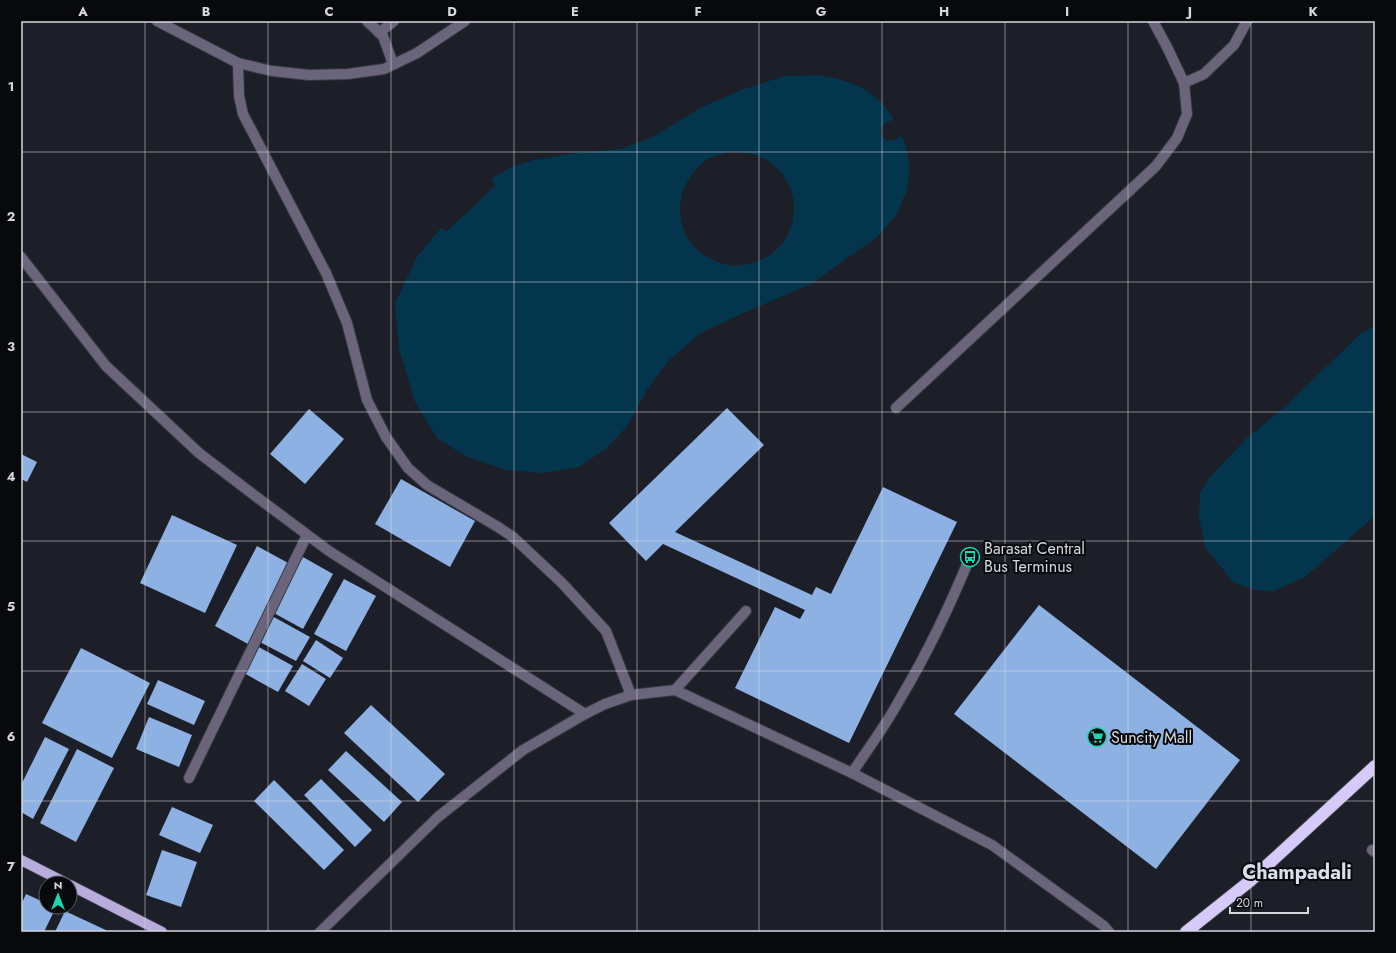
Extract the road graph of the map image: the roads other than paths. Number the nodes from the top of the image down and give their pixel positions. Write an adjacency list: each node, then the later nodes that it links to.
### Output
1 (157, 21): 8 (street)
2 (367, 21): 7 (street)
3 (394, 21): 7 (street)
4 (465, 21): 9 (street)
5 (1153, 21): 10 (street)
6 (1247, 21): 10 (street)
7 (379, 33): 9 (street)
8 (238, 63): 9 (street); 17 (street)
9 (393, 64)
10 (1184, 83): 12 (street)
11 (21, 257): 13 (street)
12 (896, 408)
13 (307, 535): 18 (street); 21 (street)
14 (970, 557): 20 (street)
15 (746, 611): 16 (street)
16 (675, 690): 17 (street); 20 (street)
17 (631, 695): 18 (street)
18 (585, 714): 26 (street)
19 (1375, 766): 28 (highway)
20 (852, 774): 27 (street)
21 (189, 778)
22 (21, 860): 23 (main road)
23 (50, 875)
24 (78, 889): 25 (main road)
25 (162, 932)
26 (320, 932)
27 (1109, 932)
28 (1186, 932)

